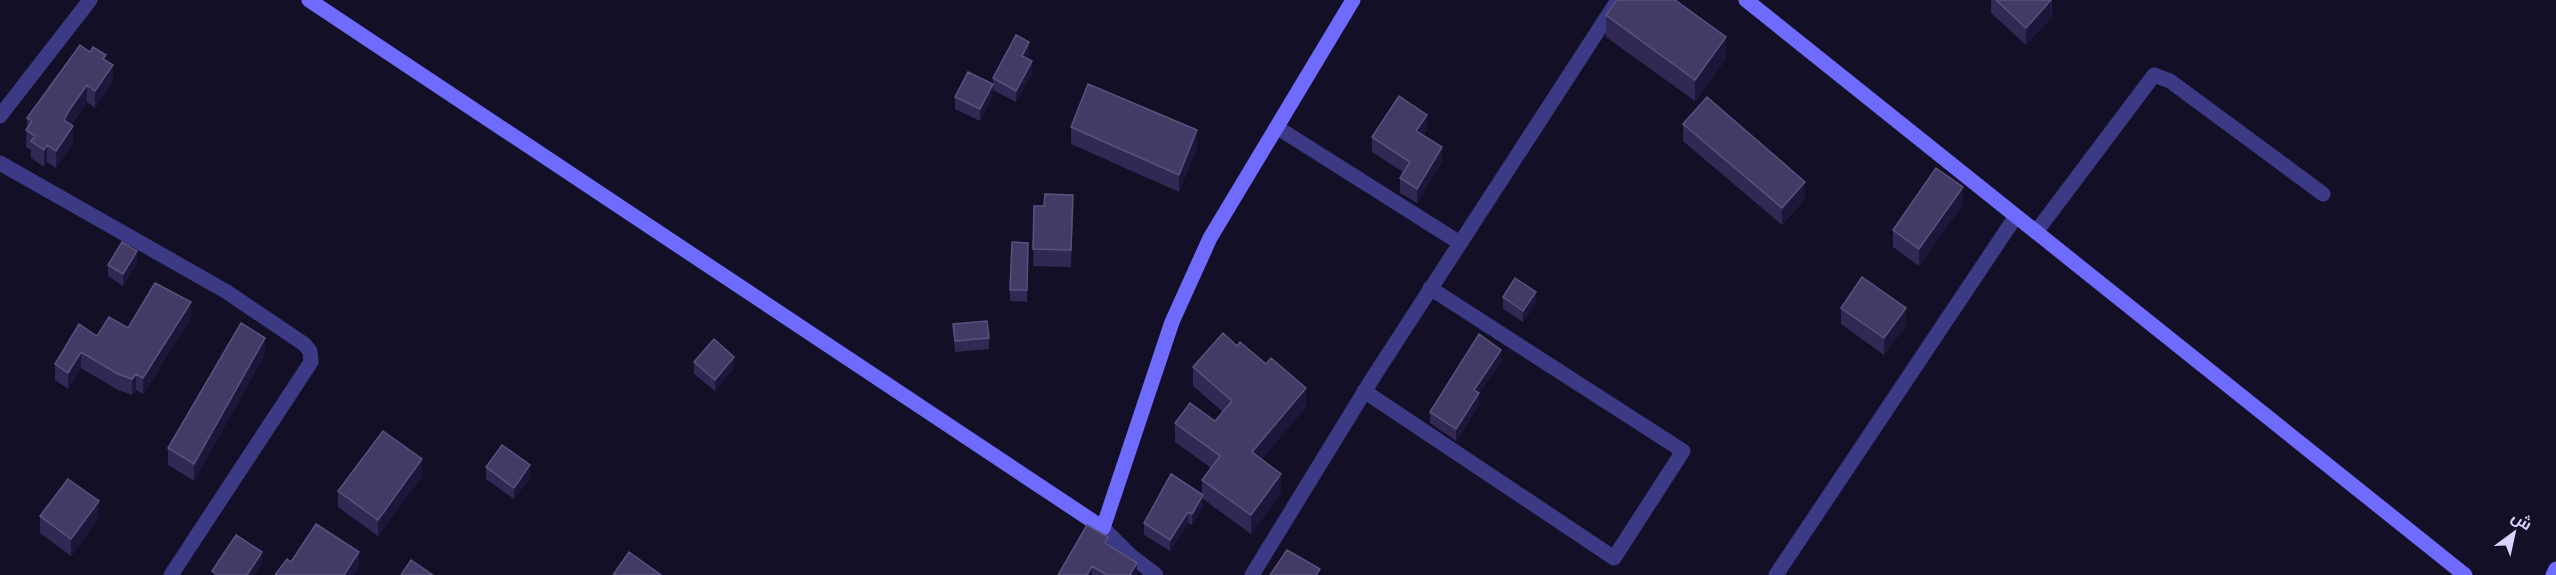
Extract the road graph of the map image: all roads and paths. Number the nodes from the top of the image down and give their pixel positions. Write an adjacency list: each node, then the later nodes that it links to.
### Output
1 (90, 0): 6 (street)
2 (309, 0): 15 (street)
3 (1353, 0): 7 (street)
4 (1618, 0): 12 (street)
5 (1746, 0): 10 (street)
6 (0, 116)
7 (1278, 128): 12 (street); 15 (street)
8 (0, 163): 17 (street)
9 (2323, 194): 11 (street)
10 (2016, 216): 11 (street); 20 (street)
11 (2036, 232): 21 (street)
12 (1460, 243): 13 (street)
13 (1430, 288): 14 (street); 14 (street)
14 (1364, 392): 19 (street)
15 (1103, 528): 18 (street)
16 (2556, 570): 22 (street)
17 (171, 575)
18 (1156, 575)
19 (1252, 575)
20 (1776, 575)
21 (2465, 575)
22 (2553, 575)

